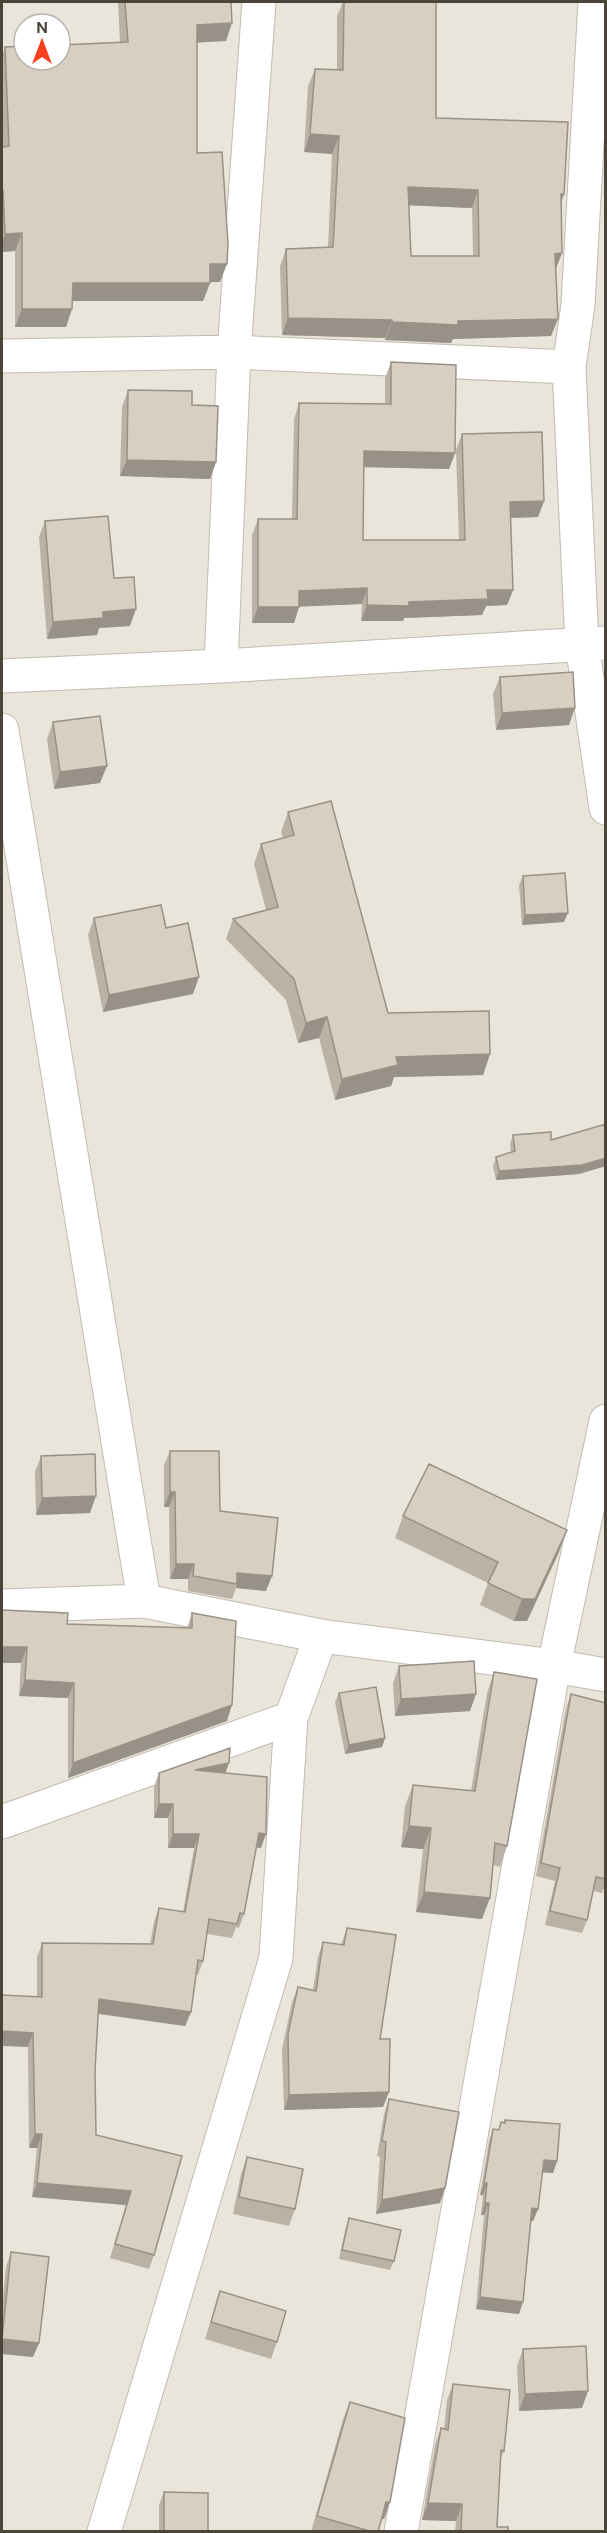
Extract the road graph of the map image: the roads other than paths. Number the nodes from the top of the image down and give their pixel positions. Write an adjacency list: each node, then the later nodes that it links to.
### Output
1 (260, 2): 4 (street)
2 (595, 2): 3 (street)
3 (592, 306): 6 (street)
4 (234, 352): 5 (street); 6 (street); 8 (street)
5 (2, 356)
6 (569, 367): 7 (street)
7 (594, 643): 8 (street); 11 (street)
8 (221, 666): 9 (street)
9 (2, 676)
10 (2, 730): 13 (street)
11 (606, 808)
12 (606, 1421): 16 (street)
13 (144, 1601): 14 (street); 15 (street)
14 (2, 1606)
15 (321, 1636): 16 (street); 18 (street)
16 (554, 1666): 17 (street); 22 (street)
17 (606, 1675)
18 (291, 1718): 19 (street); 21 (street)
19 (2, 1822): 20 (street)
20 (2, 1835)
21 (104, 2532)
22 (401, 2532)

